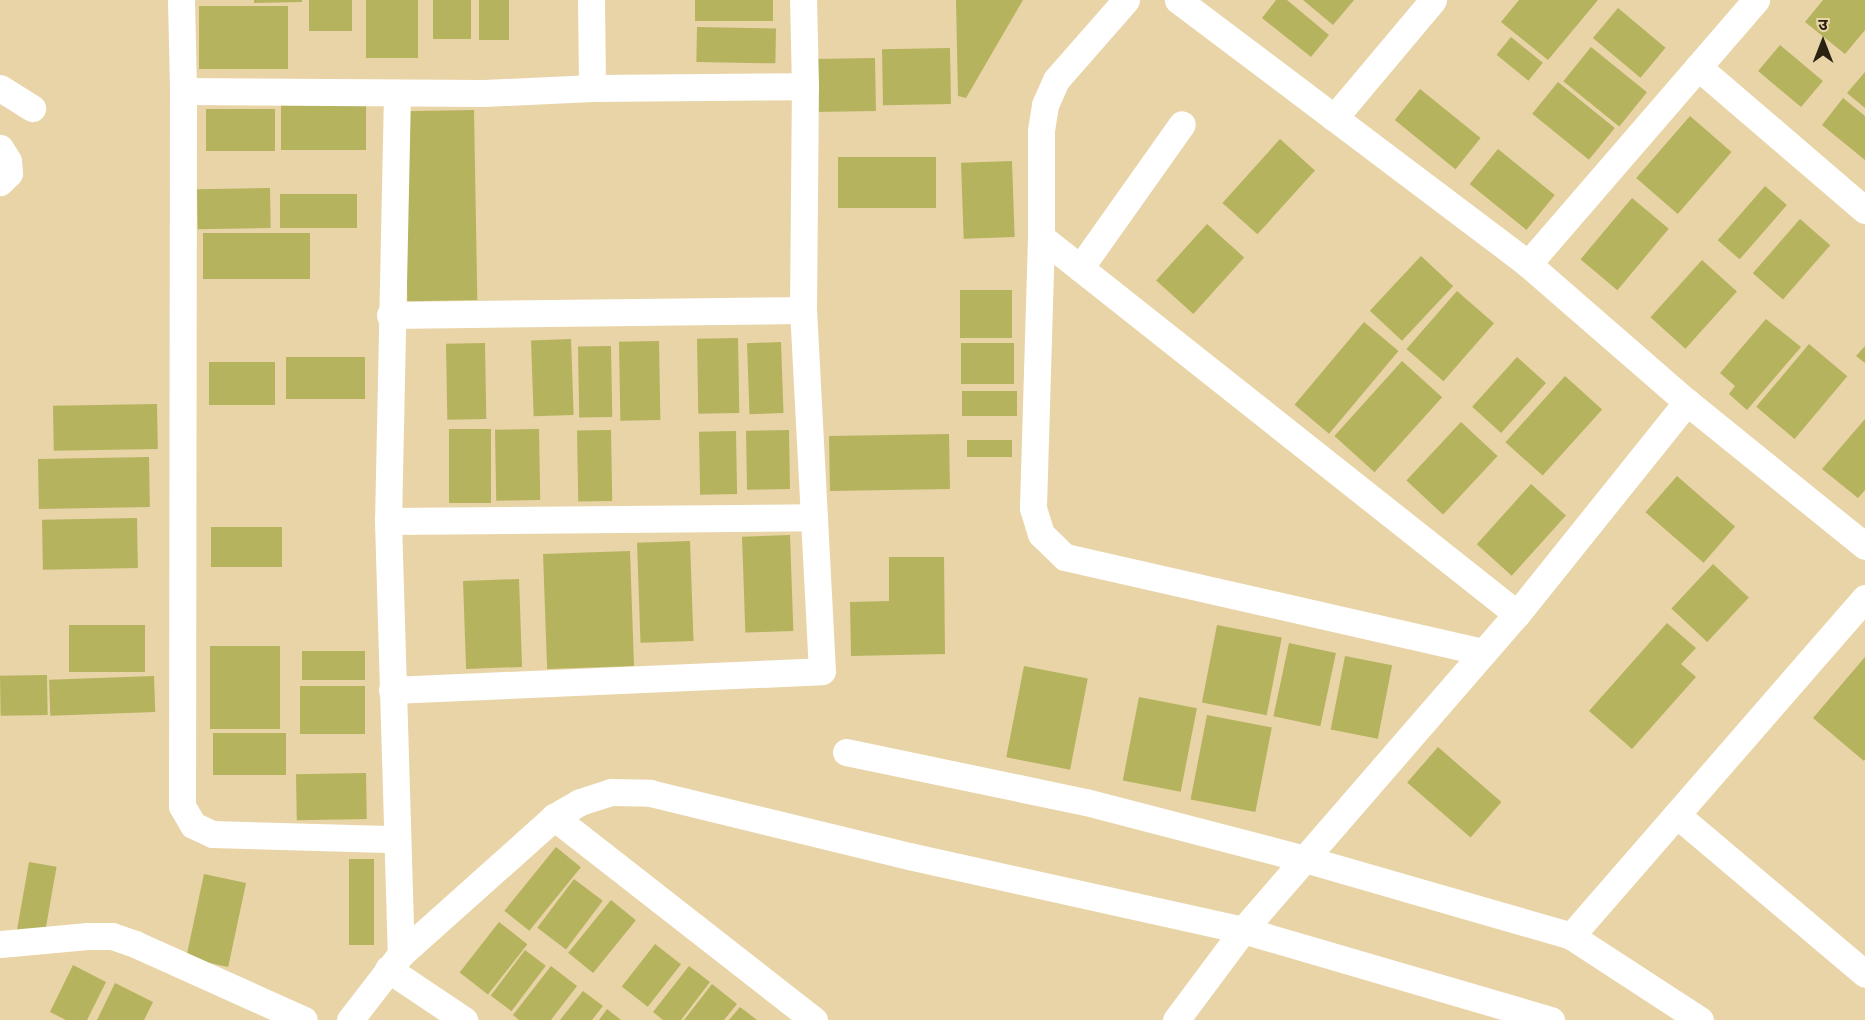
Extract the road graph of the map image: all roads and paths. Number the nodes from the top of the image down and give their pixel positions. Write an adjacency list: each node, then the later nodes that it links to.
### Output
1 (181, 0): 12 (street)
2 (591, 0): 11 (street)
3 (803, 0): 9 (street)
4 (1126, 0): 20 (street)
5 (1178, 0): 15 (street)
6 (1433, 0): 15 (street)
7 (1756, 0): 8 (street)
8 (1698, 68): 19 (street); 21 (street)
9 (805, 86): 11 (street); 23 (street)
10 (0, 87): 14 (street)
11 (592, 88): 13 (street)
12 (183, 91): 13 (street); 36 (street)
13 (397, 93): 24 (street)
14 (32, 108)
15 (1334, 118): 21 (street)
16 (1182, 124): 22 (street)
17 (0, 148): 18 (street)
18 (0, 182)
19 (1863, 203)
20 (1041, 237): 22 (street); 31 (street)
21 (1528, 264): 25 (street)
22 (1080, 268): 30 (street)
23 (803, 310): 24 (street); 26 (street)
24 (390, 315): 27 (street)
25 (1687, 402): 28 (street); 30 (street)
26 (814, 517): 27 (street); 32 (street)
27 (388, 521): 32 (street)
28 (1865, 546)
29 (1865, 598): 34 (street)
30 (1517, 614): 31 (street)
31 (1483, 652): 37 (street)
32 (392, 690): 36 (street)
33 (846, 752): 37 (street)
34 (1677, 815): 39 (street); 42 (street)
35 (554, 817): 38 (street); 41 (street); 48 (street)
36 (396, 839): 41 (street)
37 (1305, 858): 38 (street); 39 (street)
38 (1243, 930): 49 (street); 50 (street)
39 (1571, 936): 51 (street)
40 (0, 944): 44 (street)
41 (394, 962): 43 (street); 47 (street)
42 (1865, 974)
43 (370, 991): 45 (street); 46 (street)
44 (304, 1020)
45 (350, 1020)
46 (371, 1020)
47 (464, 1020)
48 (814, 1020)
49 (1176, 1020)
50 (1551, 1020)
51 (1700, 1020)

